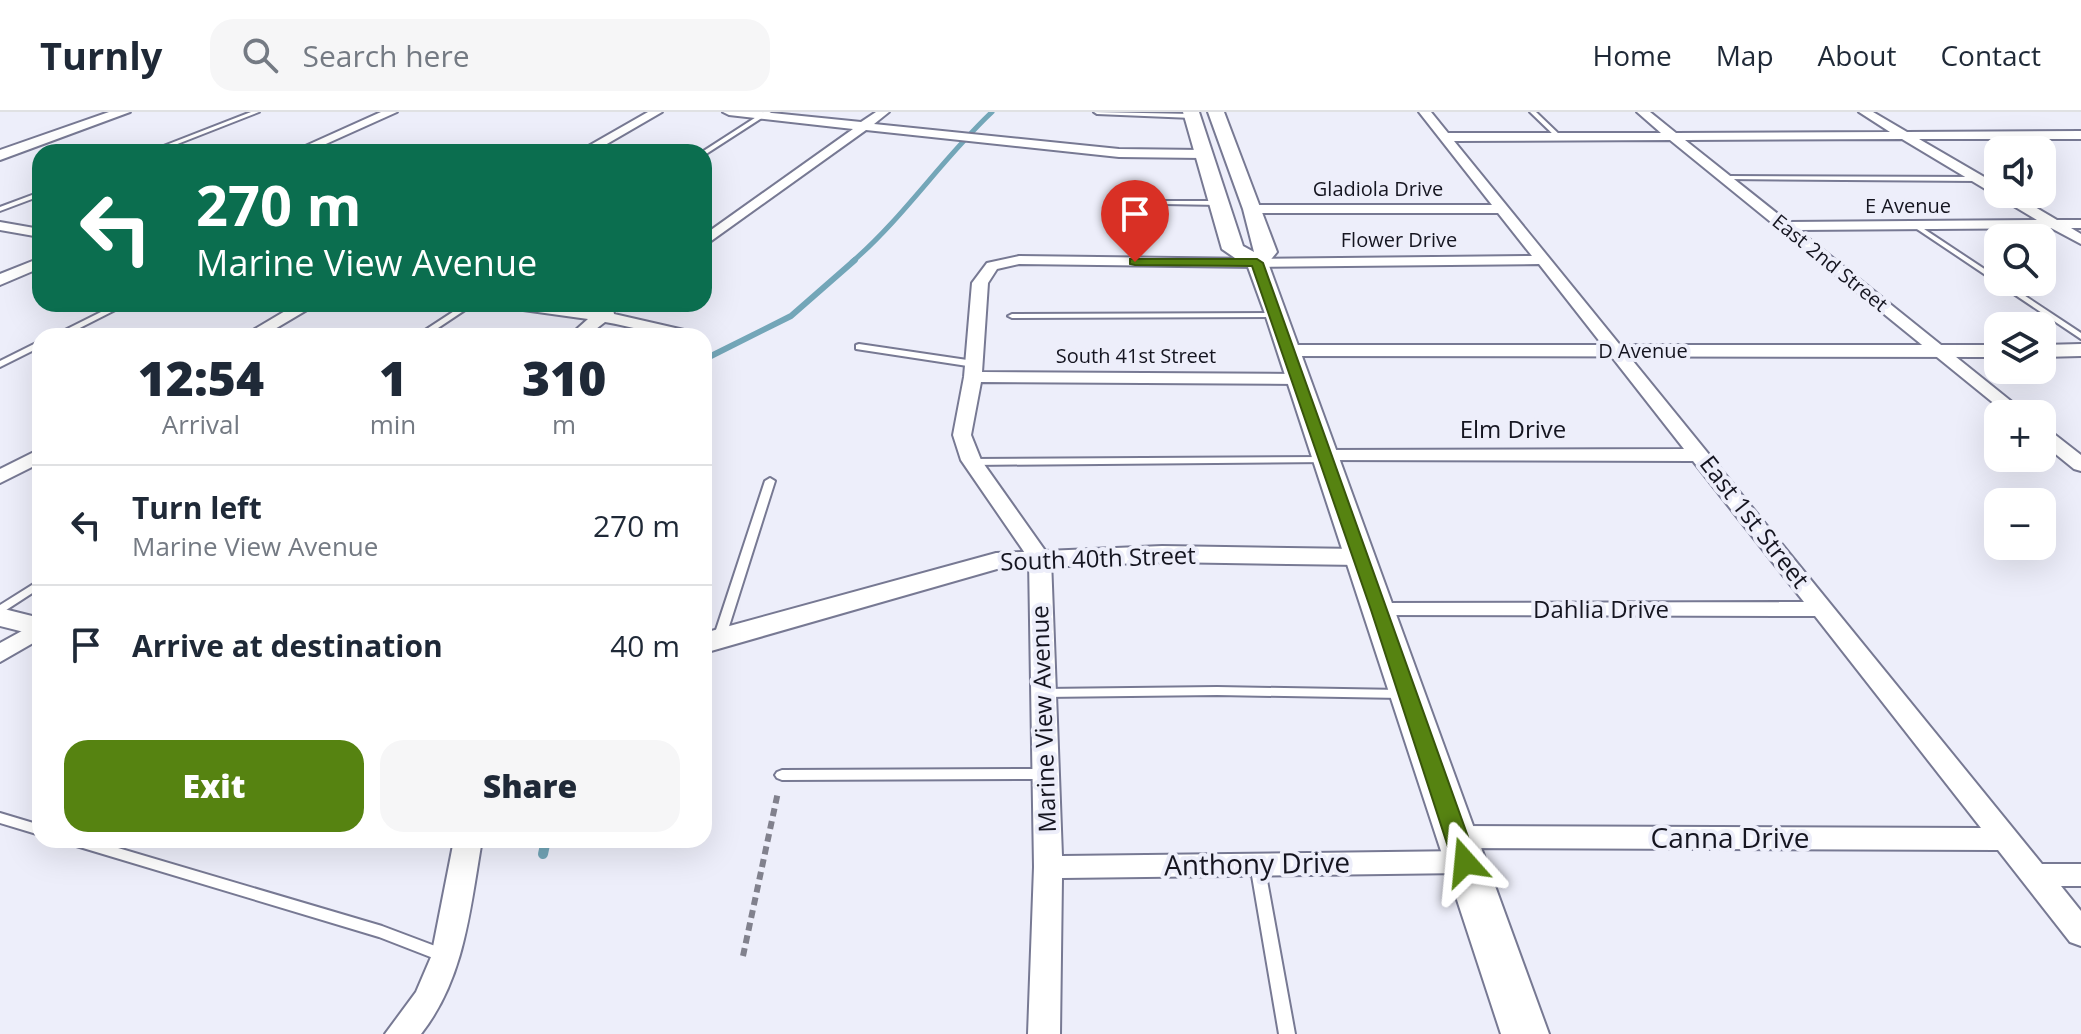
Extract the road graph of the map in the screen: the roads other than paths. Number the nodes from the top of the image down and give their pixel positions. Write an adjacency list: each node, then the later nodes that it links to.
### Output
1 (123, 112): 26 (street)
2 (256, 112): 21 (lane)
3 (391, 112): 22 (street)
4 (656, 112): 23 (street)
5 (729, 112): 13 (street)
6 (883, 112): 15 (street)
7 (1097, 112): 14 (lane)
8 (1216, 112): 35 (main road)
9 (1425, 112): 18 (street, East 1st Street)
10 (1533, 112): 19 (lane)
11 (1643, 112): 20 (street, East 2nd Street)
12 (1865, 112): 16 (street)
13 (766, 114): 15 (street); 24 (lane)
14 (1192, 114): 25 (main road)
15 (863, 126): 25 (street); 46 (street)
16 (1904, 135): 17 (street); 20 (street); 28 (street)
17 (2081, 135)
18 (1445, 137): 19 (street); 36 (street, East 1st Street)
19 (1559, 137): 20 (street)
20 (1674, 137): 27 (street, East 2nd Street)
21 (172, 144)
22 (317, 144)
23 (598, 144)
24 (712, 148)
25 (1202, 154): 32 (main road)
26 (0, 155)
27 (1727, 178): 28 (lane); 43 (street, East 2nd Street)
28 (1977, 179): 29 (street)
29 (1984, 183)
30 (32, 197): 34 (lane)
31 (1165, 203): 32 (lane)
32 (1220, 203): 49 (main road)
33 (2027, 208): 37 (street)
34 (0, 209)
35 (1253, 209): 36 (street, Gladiola Drive); 49 (main road)
36 (1502, 209): 48 (street, East 1st Street)
37 (2054, 224)
38 (2056, 224): 39 (street, E Avenue)
39 (2081, 224)
40 (1984, 225): 44 (street, E Avenue)
41 (2056, 225): 47 (street)
42 (0, 226): 45 (street)
43 (1783, 226): 44 (street, E Avenue); 73 (street, East 2nd Street)
44 (1916, 226): 51 (lane)
45 (32, 232)
46 (712, 236)
47 (2081, 240)
48 (1542, 260): 49 (street, Flower Drive); 72 (street, East 1st Street)
49 (1257, 263): 59 (main road); 77 (street)
50 (32, 266): 52 (street)
51 (1984, 272)
52 (0, 280)
53 (2020, 296): 67 (lane)
54 (106, 312): 62 (lane)
55 (294, 312): 63 (street)
56 (458, 312): 64 (lane)
57 (568, 312): 61 (street)
58 (608, 312): 61 (street)
59 (1276, 315): 60 (lane); 71 (main road)
60 (1012, 316)
61 (601, 317): 65 (street); 66 (street)
62 (74, 328)
63 (266, 328)
64 (432, 328)
65 (587, 328)
66 (658, 328)
67 (2081, 337)
68 (859, 347): 77 (lane)
69 (32, 348): 76 (lane)
70 (2081, 350): 75 (street)
71 (1289, 351): 72 (street, D Avenue); 78 (main road)
72 (1616, 351): 73 (street, D Avenue); 81 (street, East 1st Street)
73 (1939, 351): 74 (street, D Avenue); 79 (street, East 2nd Street)
74 (1984, 351)
75 (2056, 351)
76 (0, 364)
77 (973, 370): 78 (street, South 41st Street); 84 (street)
78 (1298, 379): 82 (main road)
79 (2000, 400)
80 (2056, 445): 85 (street)
81 (1701, 455): 82 (street, Elm Drive); 91 (street, East 1st Street)
82 (1327, 458): 84 (lane); 88 (main road)
83 (32, 459): 86 (street)
84 (972, 462): 89 (street)
85 (2081, 465)
86 (0, 477)
87 (770, 481): 97 (lane)
88 (1360, 557): 89 (street, South 40th Street); 93 (main road)
89 (1040, 559): 97 (street, South 40th Street); 99 (street, Marine View Avenue)
90 (32, 588): 92 (lane)
91 (1823, 609): 93 (street, Dahlia Drive); 105 (street, East 1st Street)
92 (0, 610)
93 (1380, 610): 100 (main road)
94 (0, 617): 95 (street)
95 (32, 625)
96 (32, 632): 98 (street)
97 (712, 641)
98 (0, 654)
99 (1041, 693): 100 (lane); 101 (street, Marine View Avenue)
100 (1407, 694): 108 (main road)
101 (1044, 774): 102 (lane); 110 (street, Marine View Avenue)
102 (782, 775)
103 (0, 818): 104 (lane)
104 (32, 828)
105 (2004, 839): 108 (street, Canna Drive); 111 (street, East 1st Street)
106 (100, 848): 114 (lane)
107 (466, 848): 114 (street)
108 (1461, 850): 109 (street, Anthony Drive); 118 (main road)
109 (1257, 864): 110 (street, Anthony Drive); 117 (lane)
110 (1048, 867): 116 (street, Marine View Avenue)
111 (2035, 875): 112 (street); 113 (street, East 1st Street)
112 (2081, 875)
113 (2081, 933)
114 (446, 957): 115 (street)
115 (401, 1034)
116 (1044, 1034)
117 (1287, 1034)
118 (1525, 1034)

